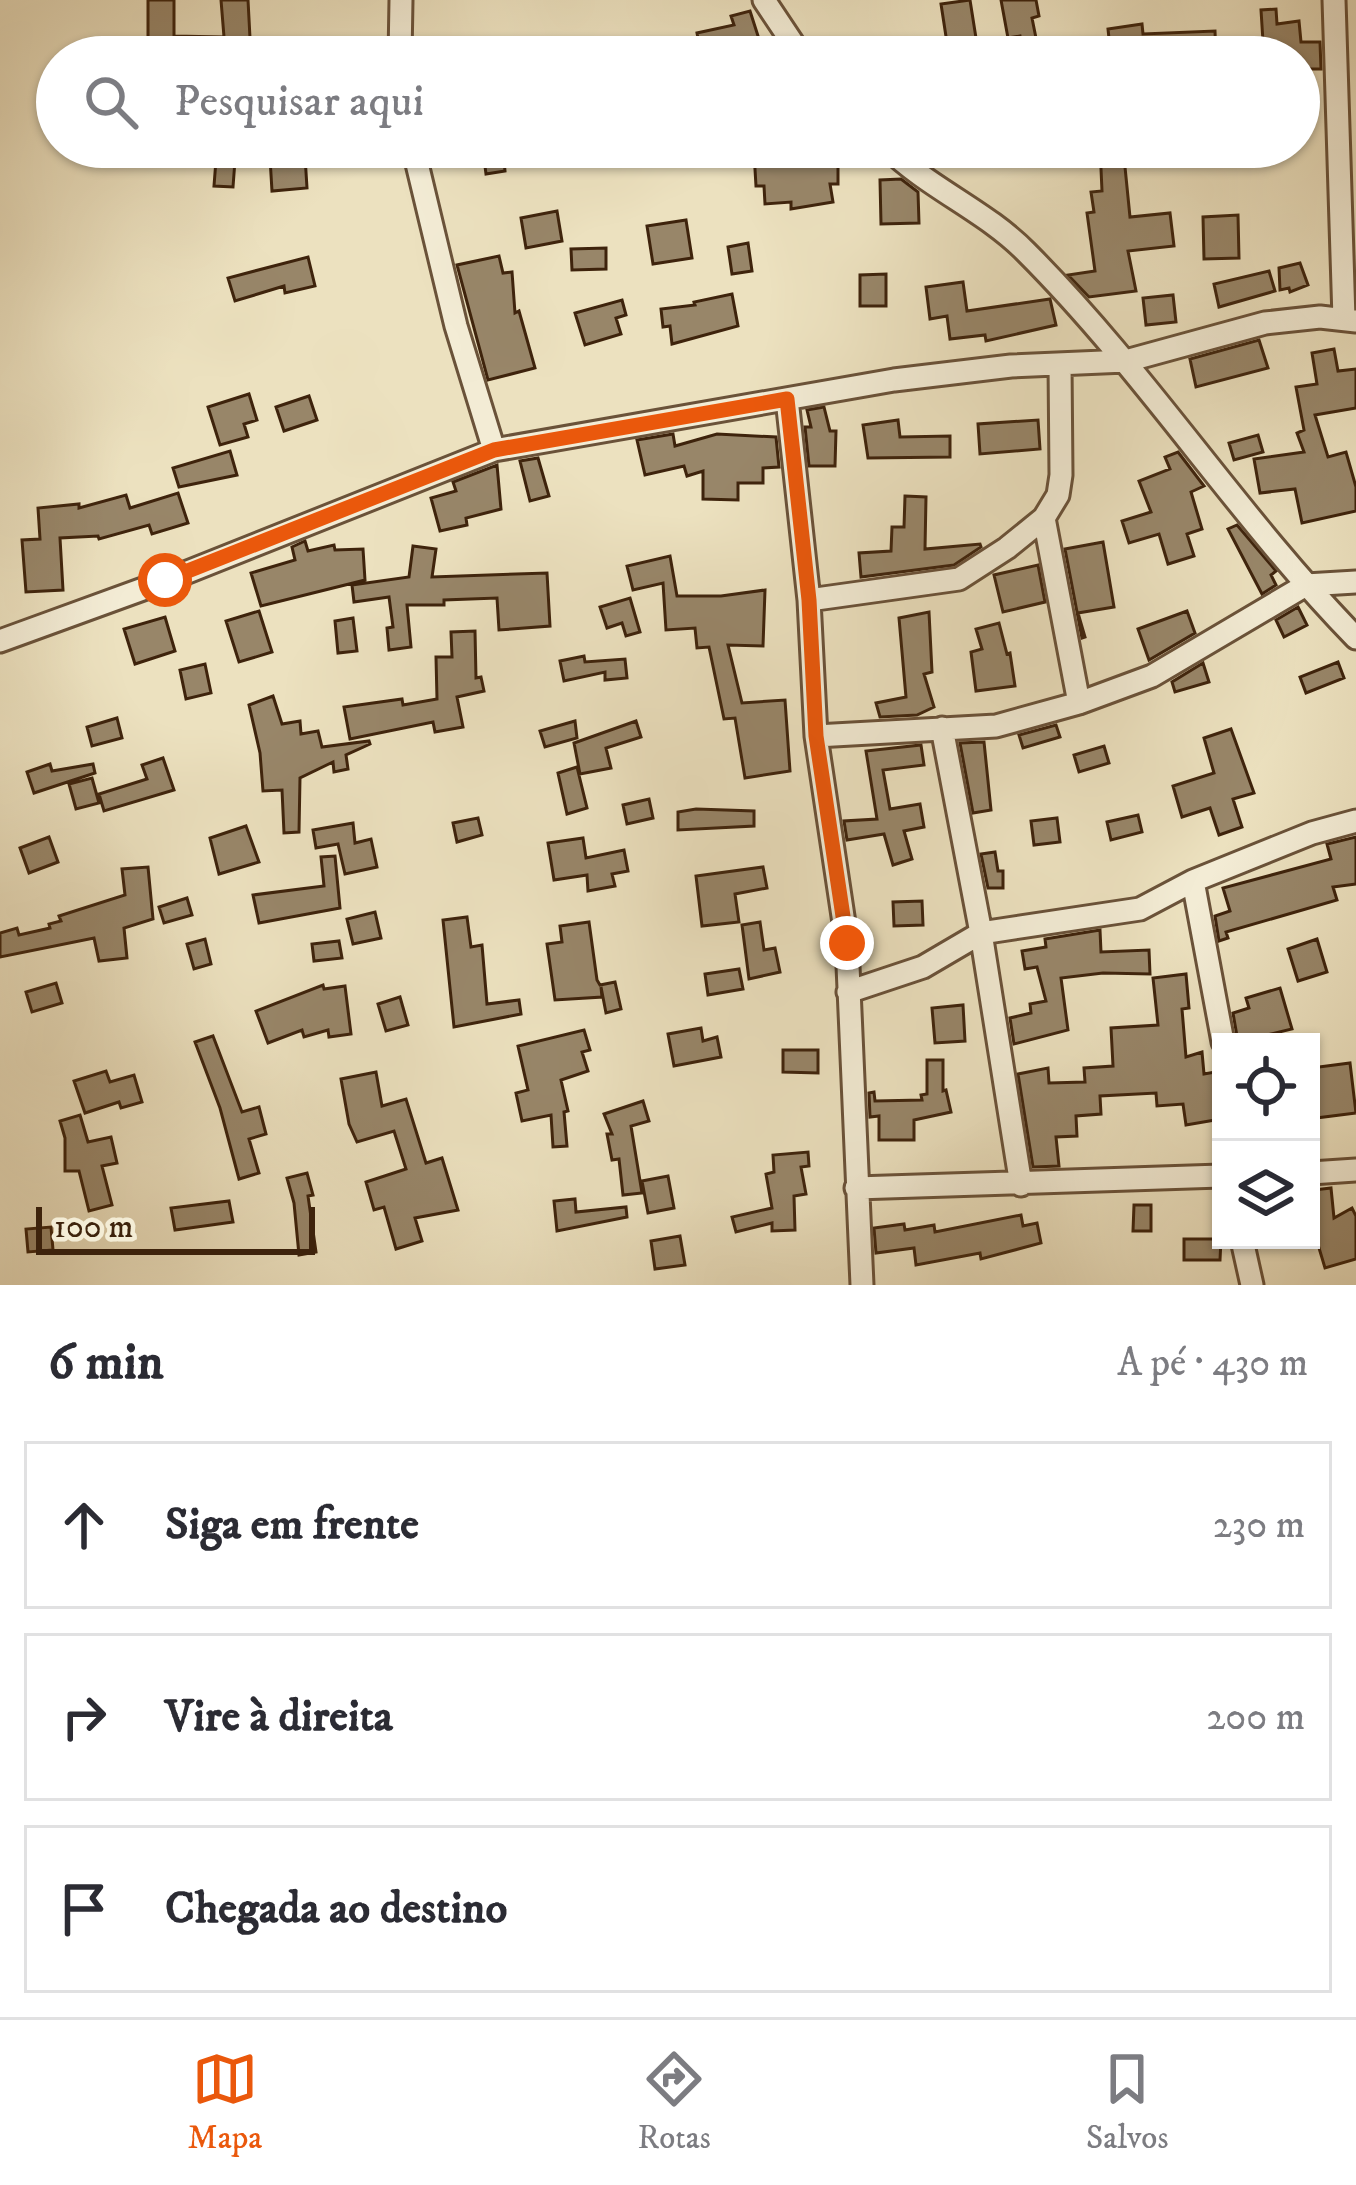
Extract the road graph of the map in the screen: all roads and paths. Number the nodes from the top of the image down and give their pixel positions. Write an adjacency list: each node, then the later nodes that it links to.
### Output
1 (401, 0): 4 (street)
2 (764, 0): 5 (street)
3 (1334, 0): 8 (street)
4 (400, 36)
5 (788, 36)
6 (417, 168): 12 (street)
7 (907, 168): 9 (street)
8 (1350, 320): 9 (street)
9 (1126, 361): 10 (street); 15 (street)
10 (1060, 364): 11 (street); 13 (street)
11 (787, 399): 12 (street); 16 (street)
12 (494, 450): 18 (street)
13 (1044, 518): 16 (street); 19 (street)
14 (1356, 582): 15 (street)
15 (1306, 585): 17 (street); 19 (street)
16 (809, 600): 21 (street)
17 (1356, 638)
18 (0, 641)
19 (1078, 703): 20 (street)
20 (942, 728): 21 (street); 24 (street)
21 (816, 736): 25 (street)
22 (1356, 821): 23 (street)
23 (1193, 881): 24 (street); 26 (street)
24 (981, 933): 25 (street); 30 (street)
25 (848, 992): 31 (street)
26 (1221, 1033)
27 (1356, 1170): 28 (street)
28 (1320, 1172)
29 (1212, 1176): 30 (street)
30 (1021, 1185): 31 (street)
31 (856, 1188): 33 (street)
32 (1244, 1249): 34 (street)
33 (862, 1285)
34 (1252, 1285)

